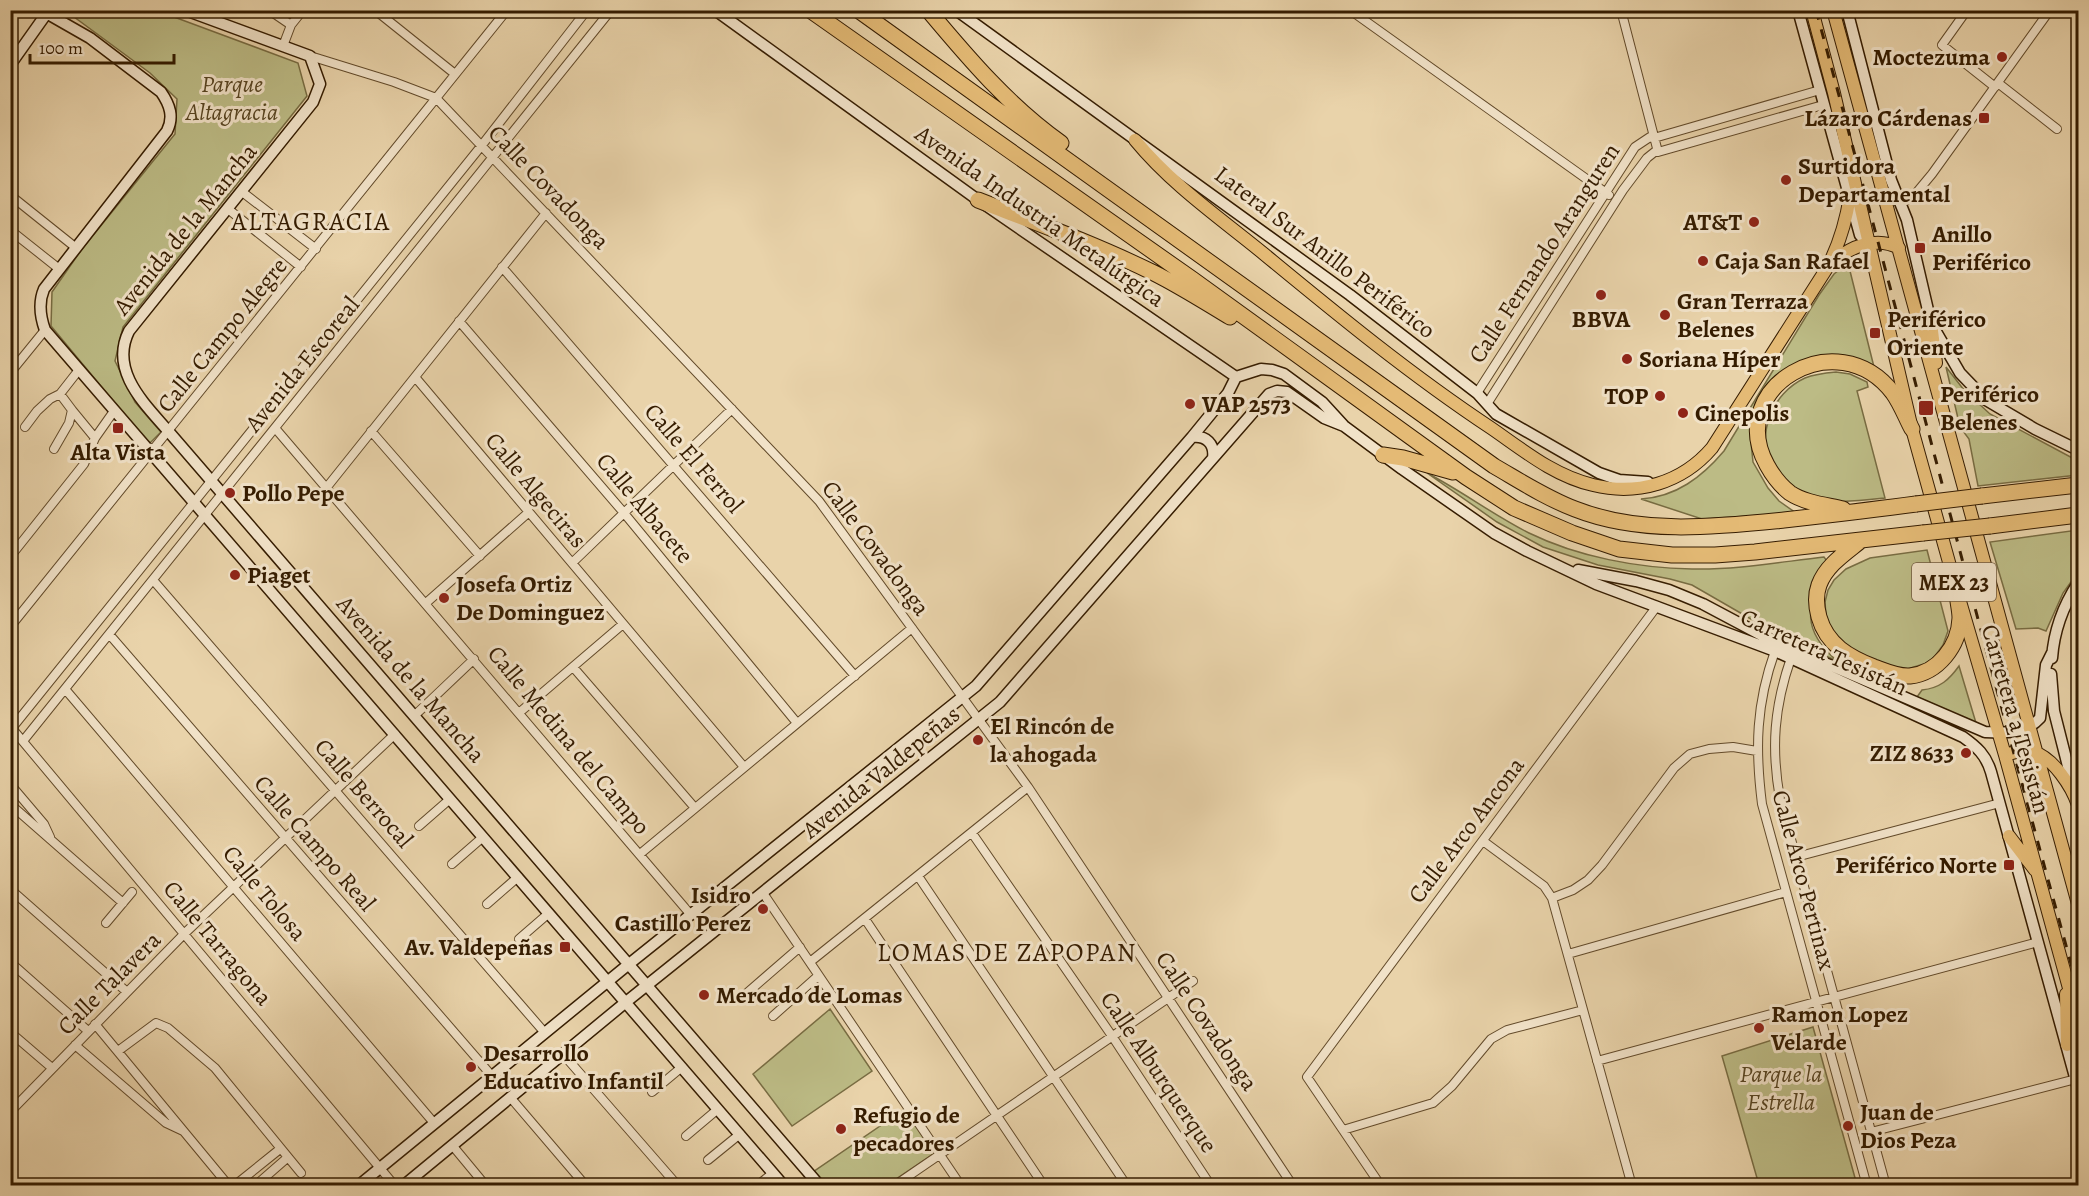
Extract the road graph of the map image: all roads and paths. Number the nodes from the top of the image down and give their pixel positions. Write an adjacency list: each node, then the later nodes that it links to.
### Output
1 (185, 10): 23 (street)
2 (269, 10): 22 (street)
3 (303, 10): 22 (street)
4 (375, 10): 26 (street)
5 (507, 10): 26 (street, Calle Campo Alegre)
6 (587, 10): 34 (street, Avenida Escoreal)
7 (610, 10): 36 (street, Avenida Escoreal)
8 (715, 10): 41 (street, Avenida Industria Metalúrgica)
9 (810, 10): 61 (highway)
10 (858, 10): 55 (highway)
11 (928, 10): 55 (highway)
12 (956, 10): 33 (street, Lateral Sur Anillo Periférico)
13 (1350, 10): 38 (street)
14 (1621, 10): 32 (street)
15 (1798, 10): 28 (street)
16 (1812, 10): 47 (main road, MEX 23)
17 (1833, 10): 49 (main road, MEX 23)
18 (1847, 10): 43 (street)
19 (1967, 10): 27 (street)
20 (2050, 10): 27 (street)
21 (45, 11): 25 (street); 48 (street, Avenida de la Mancha)
22 (291, 26): 23 (street)
23 (282, 46): 24 (street)
24 (310, 56): 29 (street, Calle Covadonga); 37 (street, Avenida de la Mancha)
25 (10, 65)
26 (455, 75): 29 (street, Calle Campo Alegre)
27 (1996, 85): 31 (street); 43 (street)
28 (1820, 90): 30 (street); 32 (street, Calle Fernando Aranguren)
29 (436, 98): 34 (street, Calle Covadonga); 50 (street, Calle Campo Alegre)
30 (1824, 105): 35 (street, Calle Fernando Aranguren); 40 (street)
31 (2056, 129)
32 (1654, 138): 35 (street); 38 (street, Calle Fernando Aranguren)
33 (1136, 140): 67 (street, Lateral Sur Anillo Periférico); 87 (main road)
34 (482, 145): 36 (street, Calle Covadonga); 89 (street, Avenida Escoreal)
35 (1658, 153): 42 (street, Calle Fernando Aranguren)
36 (492, 156): 45 (street, Calle Covadonga); 75 (street, Avenida Escoreal)
37 (241, 191): 44 (street, Avenida de la Mancha); 50 (street)
38 (1605, 192): 42 (street); 56 (street, Calle Fernando Aranguren)
39 (10, 195): 48 (street)
40 (1850, 196): 47 (street); 54 (main road)
41 (978, 200): 61 (highway); 65 (street, Avenida Industria Metalúrgica)
42 (1616, 201): 57 (street, Calle Fernando Aranguren)
43 (1900, 203): 59 (street)
44 (228, 209): 51 (street); 78 (street, Avenida de la Mancha)
45 (546, 213): 52 (street); 70 (street, Calle Covadonga)
46 (10, 230): 53 (street)
47 (1868, 244): 49 (main road); 54 (main road); 76 (main road, MEX 23)
48 (75, 247): 53 (street, Avenida de la Mancha)
49 (1899, 248): 66 (main road, MEX 23)
50 (316, 249): 51 (street, Calle Campo Alegre)
51 (301, 267): 78 (street, Calle Campo Alegre)
52 (502, 267): 58 (street); 86 (street, Calle El Ferrol)
53 (58, 268): 60 (street, Avenida de la Mancha)
54 (1827, 268): 87 (main road)
55 (1243, 285): 95 (highway)
56 (1535, 302): 57 (street); 67 (street, Calle Fernando Aranguren)
57 (1547, 310): 69 (street, Calle Fernando Aranguren)
58 (459, 321): 64 (street); 96 (street, Calle Albacete)
59 (1931, 322): 66 (main road); 82 (street)
60 (45, 330): 62 (street, Avenida de la Mancha); 63 (street)
61 (1290, 349): 88 (highway)
62 (78, 371): 68 (street); 72 (street, Avenida de la Mancha)
63 (10, 373)
64 (415, 377): 77 (street); 94 (street, Calle Algeciras)
65 (1236, 377): 73 (street); 79 (street, Avenida Valdepeñas)
66 (1938, 391): 125 (main road, Carretera a Tesistán / MEX 23)
67 (1477, 393): 69 (street, Lateral Sur Anillo Periférico)
68 (60, 394): 71 (street); 74 (street)
69 (1487, 404): 87 (street, Lateral Sur Anillo Periférico)
70 (732, 409): 86 (street); 111 (street, Calle Covadonga)
71 (72, 410): 80 (street); 81 (street)
72 (114, 411): 80 (street); 83 (street, Avenida de la Mancha)
73 (1344, 426): 84 (street, Carretera Tesistán); 85 (street, Avenida Valdepeñas)
74 (25, 427)
75 (275, 428): 91 (street, Calle Medina del Campo); 92 (street, Avenida Escoreal)
76 (1912, 429): 95 (highway); 106 (main road, Carretera a Tesistán / MEX 23)
77 (372, 431): 91 (street); 100 (street)
78 (169, 432): 83 (street, Calle Campo Alegre); 89 (street, Avenida de la Mancha)
79 (1192, 437): 85 (street); 120 (street, Avenida Valdepeñas)
80 (95, 438): 101 (street)
81 (54, 449)
82 (2079, 450)
83 (151, 454): 93 (street, Avenida de la Mancha); 109 (street, Calle Campo Alegre)
84 (1383, 455): 88 (highway); 103 (street, Carretera Tesistán)
85 (1213, 458): 123 (street, Avenida Valdepeñas)
86 (674, 465): 96 (street); 118 (street, Calle El Ferrol)
87 (1683, 473)
88 (1466, 477): 99 (highway)
89 (211, 481): 92 (street, Avenida de la Mancha); 93 (street, Avenida Escoreal)
90 (2079, 485): 95 (highway, bridge)
91 (327, 487): 107 (street, Calle Medina del Campo)
92 (223, 494): 97 (street, Avenida Escoreal); 122 (street, Avenida de la Mancha)
93 (193, 503): 97 (street, Avenida de la Mancha); 126 (street, Avenida Escoreal)
94 (529, 512): 100 (street); 102 (street, Calle Algeciras)
95 (1858, 512)
96 (624, 513): 102 (street); 124 (street, Calle Albacete)
97 (205, 516): 104 (street, Avenida Escoreal); 128 (street, Avenida de la Mancha)
98 (2079, 516): 99 (highway, bridge)
99 (1861, 541): 106 (highway)
100 (480, 556): 107 (street)
101 (10, 557)
102 (572, 563): 110 (street, Calle Algeciras)
103 (1560, 567): 108 (street, Carretera Tesistán); 127 (street)
104 (153, 580): 112 (street, Avenida Escoreal); 136 (street, Calle Berrocal)
105 (2079, 583): 114 (street)
106 (1956, 591): 127 (main road, Carretera a Tesistán / MEX 23)
107 (426, 603): 116 (street, Calle Medina del Campo)
108 (1657, 606): 113 (street, Carretera Tesistán); 148 (street, Calle Arco Ancona)
109 (12, 623)
110 (623, 624): 117 (street); 133 (street, Calle Algeciras)
111 (912, 628): 118 (street); 120 (street, Calle Covadonga)
112 (109, 634): 119 (street, Avenida Escoreal); 146 (street, Calle Campo Real)
113 (1775, 651): 115 (street, Carretera Tesistán); 130 (street, Calle Arco Pertinax)
114 (2052, 653): 125 (street); 140 (street)
115 (1791, 658): 138 (street, Carretera Tesistán); 150 (street, Calle Arco Pertinax)
116 (474, 659): 121 (street, Calle Medina del Campo); 122 (street)
117 (573, 667): 121 (street); 141 (street)
118 (855, 676): 124 (street)
119 (65, 689): 129 (street, Avenida Escoreal); 155 (street, Calle Tolosa)
120 (963, 698): 123 (street, Calle Covadonga); 165 (street, Avenida Valdepeñas)
121 (520, 712): 149 (street, Calle Medina del Campo)
122 (414, 716): 175 (street, Avenida de la Mancha)
123 (980, 720): 134 (street, Calle Covadonga); 159 (street, Avenida Valdepeñas)
124 (797, 723): 133 (street)
125 (2030, 726): 127 (street); 131 (main road, Carretera a Tesistán / MEX 23)
126 (11, 727): 129 (street, Calle Tarragona)
127 (1999, 733): 132 (main road, Carretera a Tesistán / MEX 23)
128 (394, 735): 136 (street, Calle Talavera); 137 (street, Avenida de la Mancha)
129 (23, 741): 168 (street, Calle Tarragona)
130 (1756, 751): 158 (street, Calle Arco Pertinax); 160 (street)
131 (2036, 752): 132 (main road); 140 (main road); 163 (main road, Carretera a Tesistán / MEX 23)
132 (2005, 755): 152 (main road, Carretera a Tesistán / MEX 23)
133 (744, 767): 141 (street)
134 (1028, 787): 143 (street); 184 (street, Calle Covadonga)
135 (12, 789): 147 (street)
136 (336, 790): 146 (street, Calle Talavera); 193 (street, Calle Berrocal)
137 (450, 799): 142 (street); 145 (street, Avenida de la Mancha)
138 (2000, 803): 144 (street, Carretera Tesistán); 150 (street)
139 (10, 804): 147 (street)
140 (2078, 805)
141 (695, 808): 149 (street)
142 (419, 826)
143 (972, 833): 153 (street); 194 (street, Calle Alburquerque)
144 (2009, 836): 152 (main road); 170 (street, Carretera Tesistán)
145 (483, 837): 151 (street); 154 (street, Avenida de la Mancha)
146 (285, 838): 155 (street, Calle Talavera); 202 (street, Calle Campo Real)
147 (51, 840): 161 (street)
148 (1483, 841): 160 (street); 211 (street, Calle Arco Ancona)
149 (640, 854): 165 (street, Calle Medina del Campo)
150 (1796, 857): 183 (street, Calle Arco Pertinax)
151 (452, 864)
152 (2038, 874): 176 (main road, Carretera a Tesistán / MEX 23)
153 (918, 876): 166 (street); 203 (street)
154 (518, 877): 162 (street); 164 (street, Avenida de la Mancha)
155 (234, 887): 168 (street, Calle Talavera); 210 (street, Calle Tolosa)
156 (10, 889): 181 (street)
157 (132, 892): 161 (street)
158 (1786, 892): 172 (street); 186 (street, Calle Arco Pertinax)
159 (763, 893): 171 (street); 180 (street, Avenida Valdepeñas)
160 (1552, 898): 172 (street)
161 (123, 903): 167 (street)
162 (487, 904)
163 (2079, 904)
164 (549, 913): 169 (street); 179 (street, Avenida de la Mancha)
165 (691, 915): 175 (street, Avenida Valdepeñas)
166 (865, 918): 174 (street); 209 (street)
167 (106, 923)
168 (185, 933): 181 (street, Calle Talavera); 221 (street, Calle Tarragona)
169 (519, 939)
170 (2038, 942): 183 (street); 196 (street, Carretera Tesistán)
171 (800, 947): 174 (street); 182 (street)
172 (1568, 954): 187 (street)
173 (10, 962): 191 (street)
174 (810, 962): 177 (street)
175 (629, 964): 179 (street, Avenida Valdepeñas); 180 (street, Avenida de la Mancha)
176 (2063, 966): 189 (main road, Carretera a Tesistán / MEX 23); 196 (main road)
177 (818, 975): 188 (street); 218 (street)
178 (1193, 981): 184 (street)
179 (608, 982): 185 (street, Avenida de la Mancha); 193 (street, Avenida Valdepeñas)
180 (647, 986): 185 (street, Avenida Valdepeñas); 235 (street, Avenida de la Mancha)
181 (127, 992): 190 (street, Calle Talavera)
182 (747, 993)
183 (1834, 997): 186 (street); 213 (street, Calle Arco Pertinax)
184 (1168, 998): 194 (street); 241 (street, Calle Covadonga)
185 (626, 1002): 198 (street, Avenida Valdepeñas); 200 (street, Avenida de la Mancha)
186 (1816, 1002): 199 (street); 244 (street, Calle Arco Pertinax)
187 (1583, 1010): 199 (street); 211 (street)
188 (773, 1016)
189 (2079, 1021)
190 (95, 1024): 191 (street, Calle Talavera); 197 (street)
191 (88, 1031): 195 (street, Calle Talavera)
192 (10, 1032): 201 (street)
193 (545, 1033): 202 (street, Avenida Valdepeñas)
194 (1112, 1036): 203 (street); 240 (street, Calle Alburquerque)
195 (75, 1045): 201 (street, Calle Talavera); 212 (street)
196 (2067, 1045): 204 (street, Carretera Tesistán)
197 (118, 1051): 212 (street); 217 (street)
198 (563, 1054): 206 (street, Avenida Valdepeñas); 232 (street)
199 (1598, 1061): 243 (street)
200 (682, 1067): 205 (street); 207 (street, Avenida de la Mancha)
201 (52, 1068): 208 (street, Calle Talavera)
202 (492, 1076): 210 (street, Avenida Valdepeñas)
203 (1053, 1076): 209 (street); 239 (street)
204 (2077, 1083): 213 (street)
205 (652, 1092)
206 (510, 1097): 216 (street, Avenida Valdepeñas); 231 (street)
207 (718, 1109): 214 (street, Avenida de la Mancha); 215 (street)
208 (10, 1112)
209 (997, 1114): 218 (street); 238 (street)
210 (434, 1123): 221 (street, Avenida Valdepeñas)
211 (1343, 1130): 242 (street)
212 (183, 1131): 224 (street)
213 (1871, 1132): 245 (street, Calle Arco Pertinax)
214 (740, 1134): 220 (street); 223 (street, Avenida de la Mancha)
215 (686, 1136)
216 (452, 1145): 229 (street, Avenida Valdepeñas); 230 (street)
217 (280, 1149): 219 (street); 225 (street)
218 (940, 1154): 236 (street); 237 (street)
219 (288, 1158): 222 (street); 226 (street)
220 (708, 1160)
221 (380, 1168): 227 (street, Avenida Valdepeñas); 228 (street, Calle Tarragona)
222 (301, 1173)
223 (773, 1173): 233 (street); 234 (street, Avenida de la Mancha)
224 (229, 1185)
225 (234, 1185)
226 (255, 1185)
227 (358, 1185)
228 (395, 1185)
229 (403, 1185)
230 (486, 1185)
231 (586, 1185)
232 (678, 1185)
233 (757, 1185)
234 (784, 1185)
235 (820, 1185)
236 (894, 1185)
237 (961, 1185)
238 (1044, 1185)
239 (1126, 1185)
240 (1211, 1185)
241 (1293, 1185)
242 (1381, 1185)
243 (1632, 1185)
244 (1867, 1185)
245 (1886, 1185)

